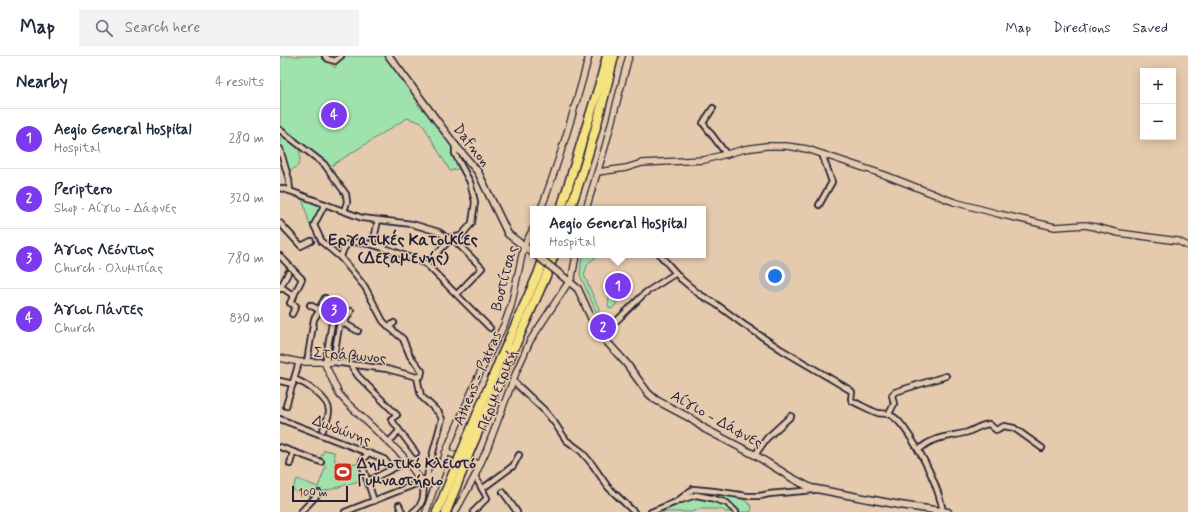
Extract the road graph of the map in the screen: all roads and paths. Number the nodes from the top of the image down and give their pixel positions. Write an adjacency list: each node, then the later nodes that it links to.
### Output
1 (325, 56): 2 (street)
2 (341, 56)
3 (389, 56): 10 (main road, Dafnon)
4 (589, 56): 19 (street)
5 (607, 56): 20 (highway)
6 (614, 56): 21 (highway)
7 (629, 56): 14 (street)
8 (713, 108): 13 (street)
9 (280, 130): 23 (street)
10 (455, 145): 27 (street); 30 (main road, Dafnon)
11 (280, 149): 16 (street)
12 (822, 154): 13 (street); 18 (street); 31 (street)
13 (727, 155): 14 (street)
14 (598, 172): 22 (street)
15 (280, 188): 16 (street)
16 (290, 191): 17 (street)
17 (325, 204): 23 (street); 34 (street)
18 (819, 205)
19 (542, 206)
20 (562, 206)
21 (571, 206)
22 (587, 206)
23 (344, 211): 24 (street)
24 (378, 220): 27 (street); 29 (street)
25 (280, 224): 28 (street)
26 (530, 235): 30 (street, Βοστίτσας)
27 (452, 238): 40 (street); 45 (street)
28 (311, 241)
29 (373, 244): 34 (street); 40 (street)
30 (524, 246): 32 (main road, Dafnon); 83 (street, Βοστίτσας)
31 (1188, 246)
32 (530, 251)
33 (280, 256): 46 (street)
34 (341, 258): 57 (street)
35 (540, 258): 43 (main road, Αίγιο - Δάφνες, bridge)
36 (544, 258): 84 (highway, Athens - Patras)
37 (553, 258): 84 (highway, Athens - Patras)
38 (576, 258): 43 (street, Περιμετρική)
39 (663, 258): 42 (street)
40 (426, 264): 45 (street)
41 (288, 273): 44 (street)
42 (676, 273): 60 (street); 73 (street)
43 (569, 281): 56 (main road, Αίγιο - Δάφνες); 70 (street, Περιμετρική)
44 (280, 287): 46 (street)
45 (457, 294): 58 (street)
46 (294, 296): 51 (street)
47 (326, 298): 49 (street)
48 (310, 305): 49 (street)
49 (320, 310): 52 (street); 63 (street)
50 (351, 311): 54 (street)
51 (292, 314)
52 (333, 317): 54 (street); 65 (street)
53 (600, 320): 56 (street)
54 (342, 322): 59 (street); 64 (street)
55 (394, 323): 57 (street)
56 (594, 324): 60 (main road, Αίγιο - Δάφνες)
57 (389, 327): 68 (street)
58 (490, 328)
59 (358, 331)
60 (601, 336): 88 (main road, Αίγιο - Δάφνες)
61 (280, 358): 62 (street, Στράβωνος)
62 (299, 362): 63 (street, Στράβωνος); 71 (street)
63 (307, 362): 65 (street, Στράβωνος)
64 (333, 362): 65 (street, Στράβωνος); 66 (street, Στράβωνος)
65 (325, 364): 78 (street)
66 (350, 364): 68 (street, Στράβωνος); 77 (street)
67 (946, 376): 73 (street)
68 (417, 377): 96 (street)
69 (280, 381): 71 (street)
70 (513, 381): 92 (street, Περιμετρική); 116 (street)
71 (293, 382): 72 (street); 76 (street)
72 (286, 406)
73 (889, 414): 81 (street)
74 (791, 416): 88 (street)
75 (280, 419): 85 (street, Δωδώνης)
76 (323, 430)
77 (399, 431): 78 (street); 86 (street)
78 (389, 442): 89 (street)
79 (280, 447): 82 (street)
80 (1042, 448): 81 (street)
81 (919, 450): 119 (street)
82 (293, 452): 90 (street); 91 (street)
83 (446, 452): 92 (street); 96 (street); 97 (street, Βοστίτσας)
84 (466, 452): 93 (highway, Athens - Patras, bridge)
85 (368, 453): 94 (street, Δωδώνης); 98 (street)
86 (416, 453)
87 (519, 455): 99 (street)
88 (755, 455): 100 (main road, Αίγιο - Δάφνες)
89 (408, 461): 94 (street); 96 (street)
90 (321, 462)
91 (290, 464)
92 (479, 464): 95 (street, Περιμετρική)
93 (460, 466): 111 (highway, Athens - Patras); 112 (highway, Athens - Patras)
94 (392, 469): 98 (street)
95 (475, 476): 99 (street); 113 (street, Περιμετρική)
96 (426, 480): 97 (street); 104 (street); 109 (street)
97 (437, 480): 110 (street, Βοστίτσας)
98 (368, 481): 104 (street)
99 (482, 489): 114 (street)
100 (816, 490): 103 (street); 119 (main road, Αίγιο - Δάφνες)
101 (503, 492): 115 (street)
102 (319, 493): 106 (street)
103 (679, 500): 117 (street); 118 (street)
104 (374, 501): 107 (street)
105 (399, 505): 108 (street)
106 (301, 512)
107 (346, 512)
108 (402, 512)
109 (413, 512)
110 (426, 512)
111 (437, 512)
112 (446, 512)
113 (455, 512)
114 (473, 512)
115 (517, 512)
116 (634, 512)
117 (651, 512)
118 (736, 512)
119 (945, 512)

